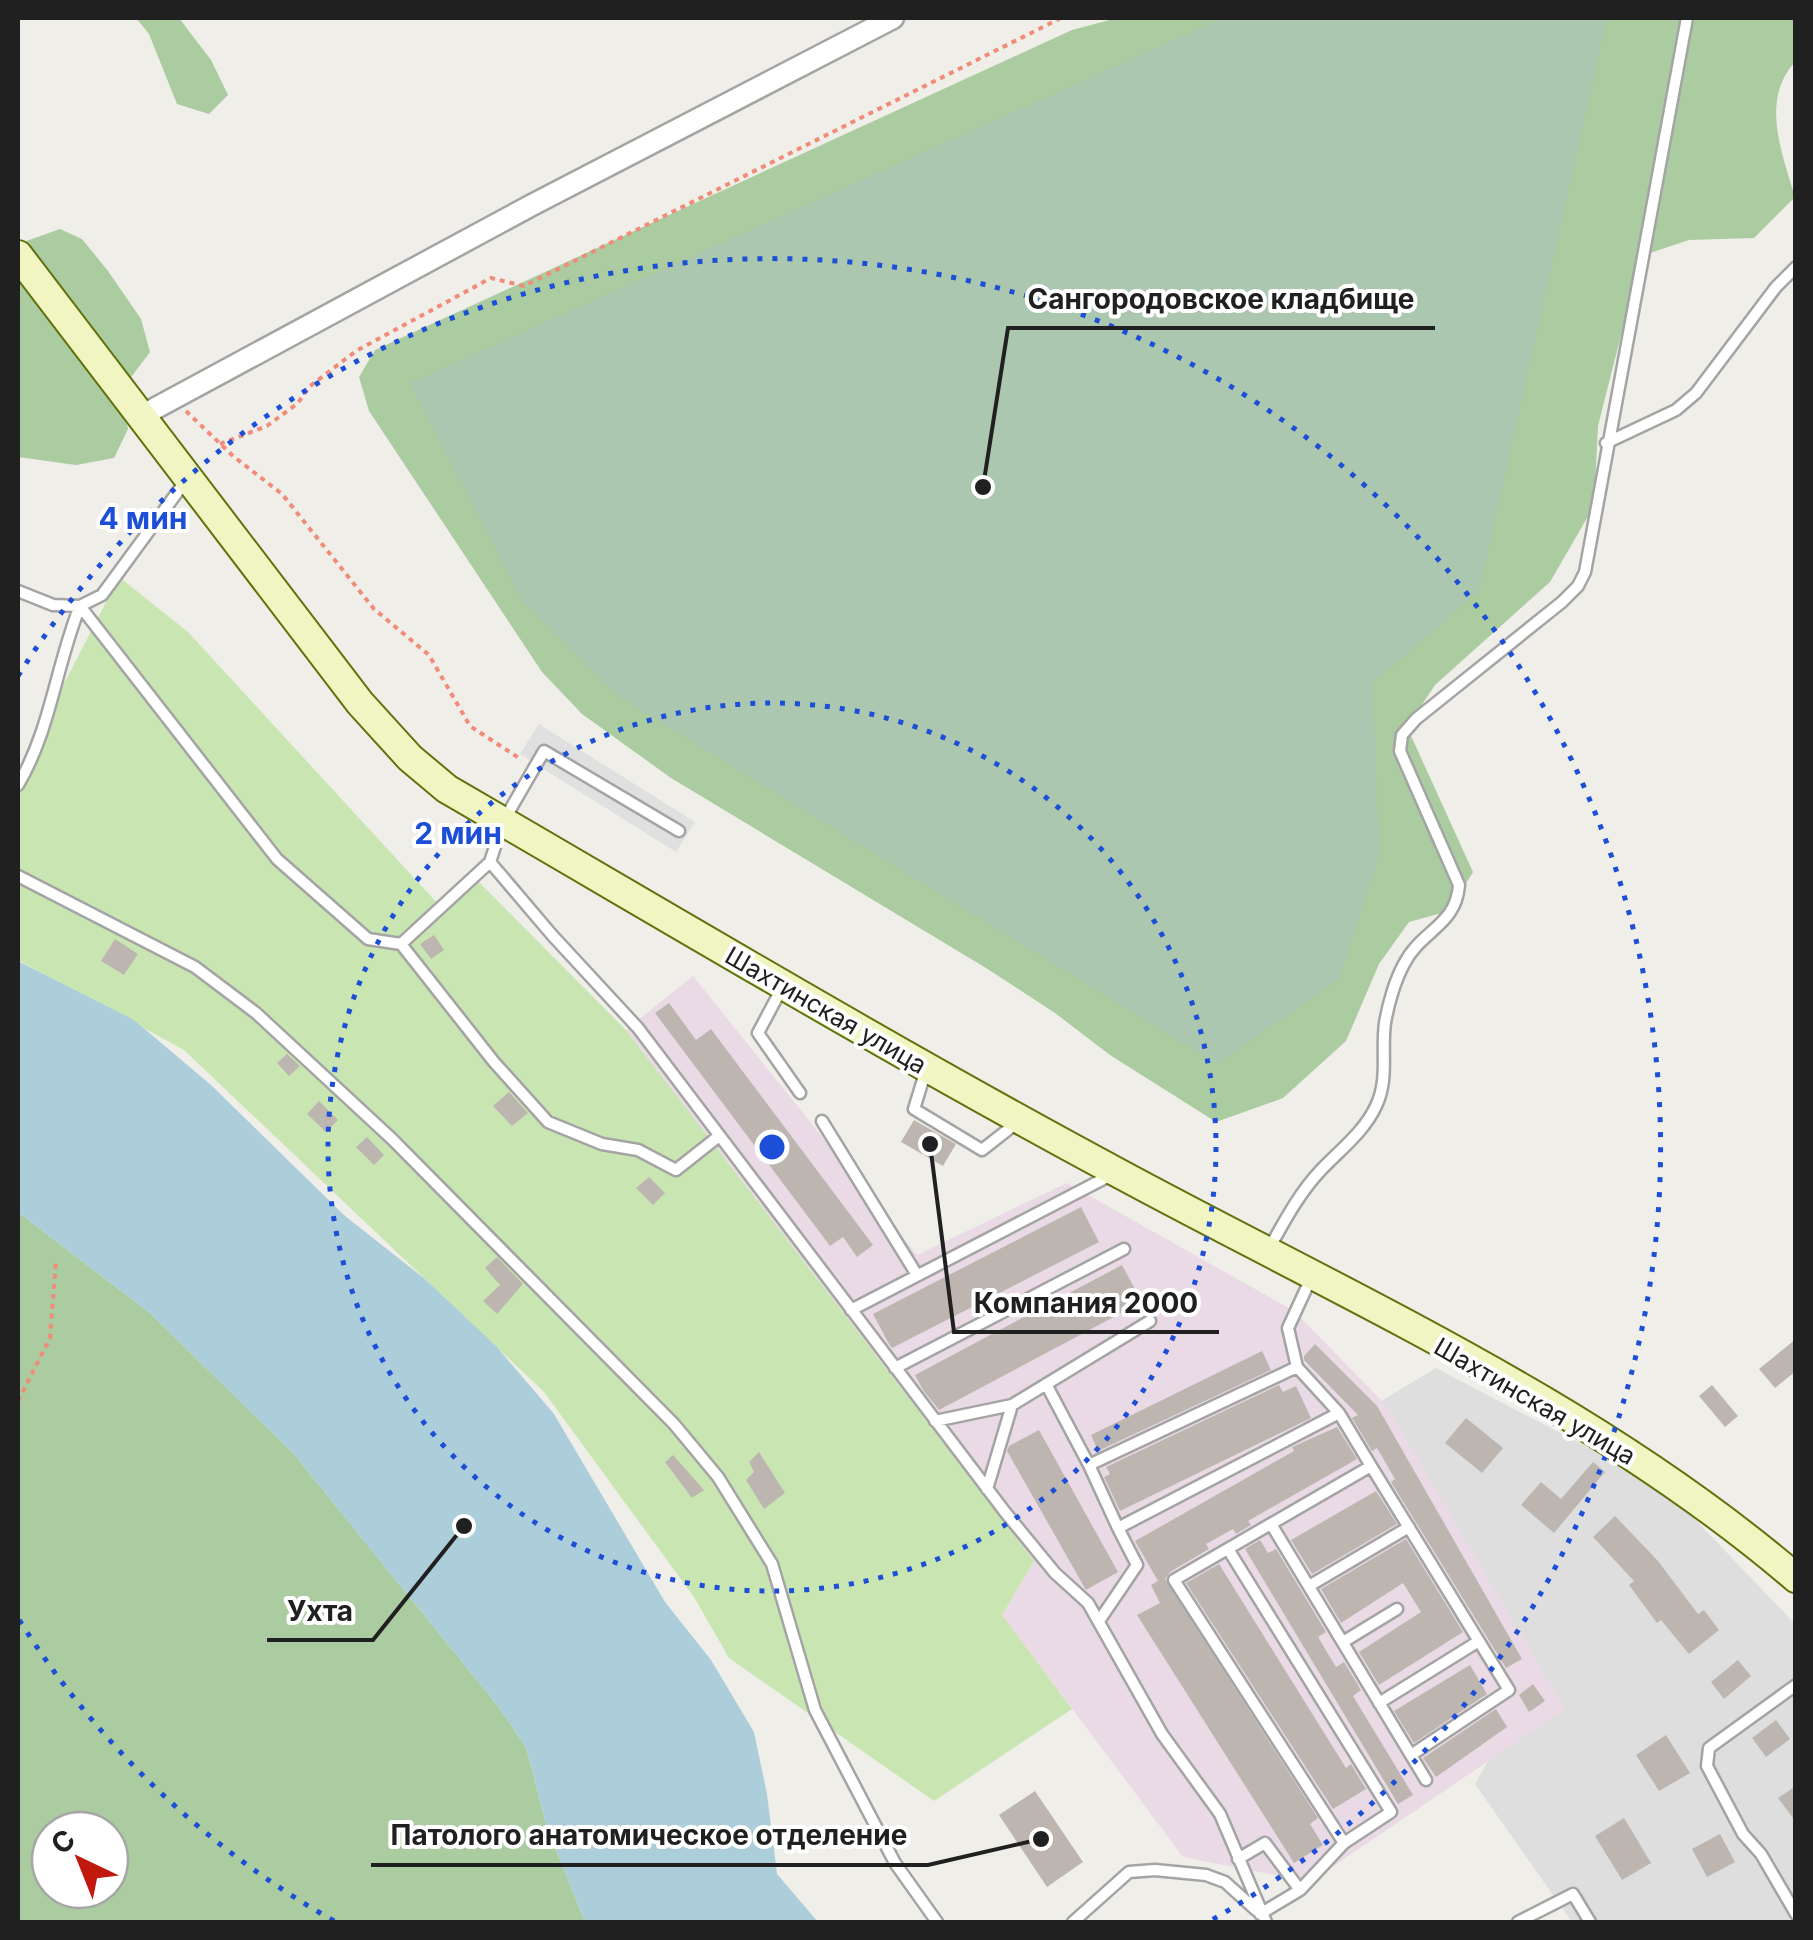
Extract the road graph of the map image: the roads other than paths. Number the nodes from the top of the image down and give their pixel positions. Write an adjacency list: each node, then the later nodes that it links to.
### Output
1 (893, 18): 5 (street)
2 (1687, 18): 6 (lane)
3 (18, 255): 5 (street, Шахтинская улица)
4 (1796, 268): 6 (lane)
5 (141, 416): 7 (street, Шахтинская улица)
6 (1606, 443): 24 (lane)
7 (188, 477): 9 (lane); 11 (street, Шахтинская улица)
8 (18, 592): 9 (lane)
9 (80, 606): 10 (lane); 15 (lane)
10 (18, 784)
11 (502, 822): 12 (lane); 13 (lane); 16 (street, Шахтинская улица)
12 (679, 832)
13 (490, 862): 15 (lane); 21 (lane)
14 (18, 876): 57 (lane)
15 (401, 944): 21 (lane)
16 (784, 986): 17 (street, Шахтинская улица); 18 (lane)
17 (926, 1068): 19 (street, Шахтинская улица); 19 (lane)
18 (800, 1093)
19 (1022, 1119): 22 (street, Шахтинская улица)
20 (822, 1121): 25 (lane)
21 (720, 1136): 27 (lane)
22 (1117, 1172): 24 (street, Шахтинская улица); 25 (lane)
23 (1124, 1249): 30 (lane)
24 (1267, 1252): 26 (street, Шахтинская улица)
25 (917, 1275): 27 (lane)
26 (1312, 1276): 29 (lane); 42 (street, Шахтинская улица)
27 (851, 1310): 30 (lane)
28 (1150, 1321): 31 (lane)
29 (1297, 1367): 33 (lane); 35 (lane)
30 (895, 1368): 34 (lane)
31 (1046, 1384): 32 (lane); 35 (lane)
32 (1012, 1405): 34 (lane); 37 (lane)
33 (1340, 1413): 36 (lane); 40 (lane)
34 (935, 1421): 37 (lane)
35 (1089, 1466): 40 (lane)
36 (1371, 1466): 38 (lane); 39 (lane)
37 (987, 1489): 45 (lane)
38 (1271, 1524): 41 (lane); 43 (lane)
39 (1409, 1527): 43 (lane); 46 (lane)
40 (1118, 1528): 45 (lane)
41 (1228, 1549): 52 (lane); 52 (lane)
42 (1796, 1578)
43 (1309, 1586): 47 (lane)
44 (1397, 1608): 47 (lane)
45 (1098, 1621): 53 (lane)
46 (1479, 1641): 49 (lane); 50 (lane)
47 (1342, 1642): 49 (lane)
48 (1796, 1685): 55 (lane)
49 (1379, 1703): 50 (lane)
50 (1411, 1755): 51 (lane)
51 (1426, 1780)
52 (1344, 1844): 54 (lane)
53 (1238, 1859): 54 (lane); 56 (lane)
54 (1300, 1890): 56 (lane)
55 (1796, 1914)
56 (1263, 1918): 58 (lane)
57 (937, 1922)
58 (1072, 1922)
59 (1518, 1922): 60 (lane)
60 (1590, 1922)

